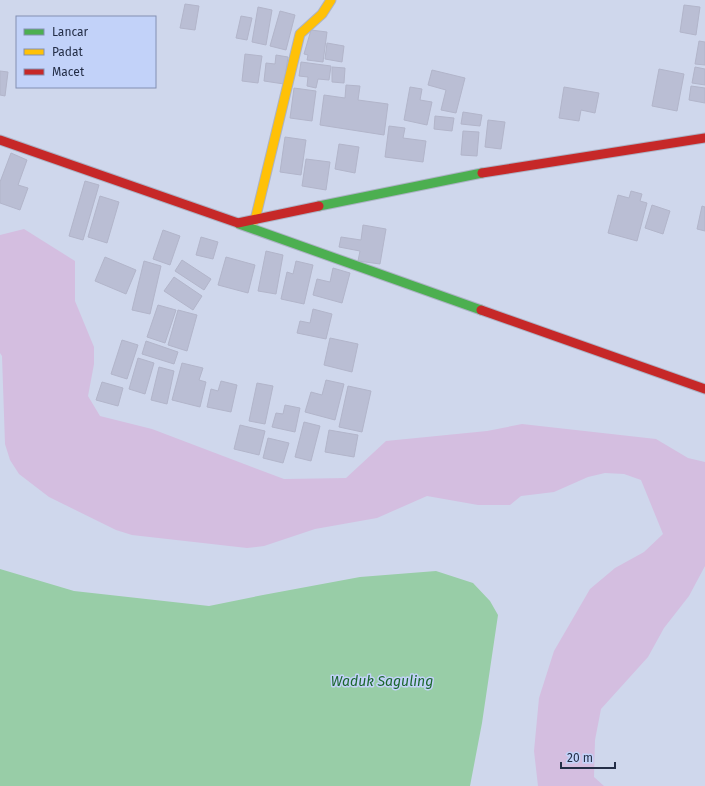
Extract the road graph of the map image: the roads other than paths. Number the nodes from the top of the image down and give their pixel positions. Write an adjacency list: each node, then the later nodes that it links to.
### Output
1 (331, 0): 4 (street)
2 (705, 138): 4 (street)
3 (0, 140): 5 (street)
4 (255, 220): 5 (street)
5 (238, 223): 6 (street)
6 (705, 389)

